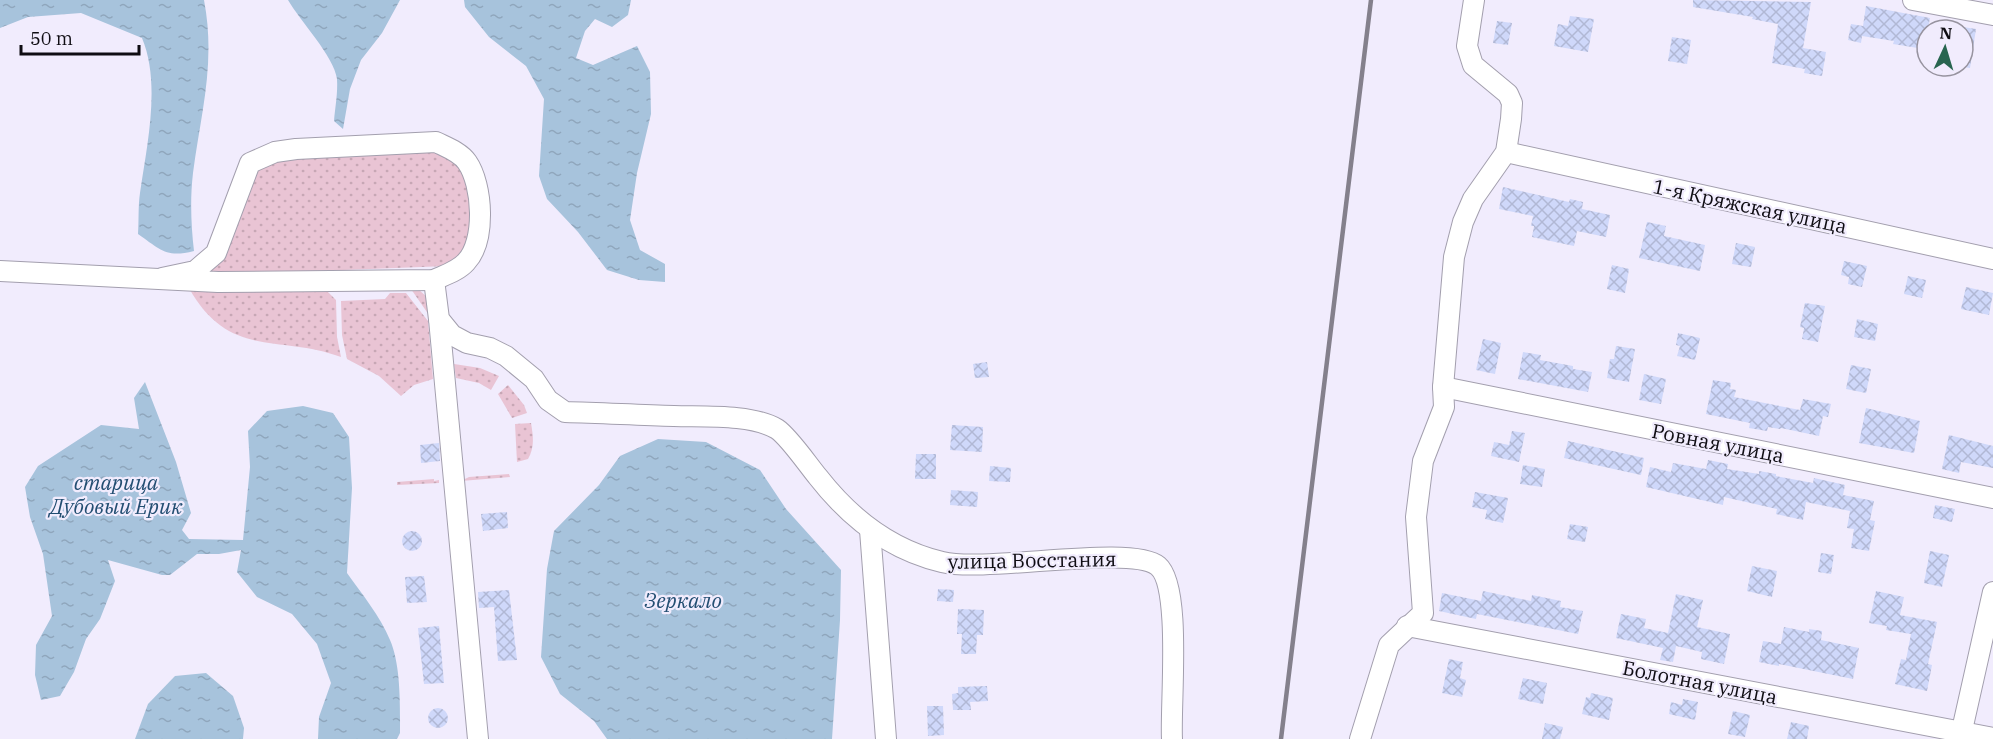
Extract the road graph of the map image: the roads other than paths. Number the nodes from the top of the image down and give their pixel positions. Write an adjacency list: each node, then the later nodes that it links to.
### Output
1 (1474, 0): 4 (street)
2 (1913, 0): 3 (street)
3 (1993, 15)
4 (1506, 152): 5 (street, 1-я Кряжская улица); 10 (street)
5 (1993, 259)
6 (0, 271): 7 (street)
7 (162, 278): 8 (street); 8 (street)
8 (434, 280): 9 (street)
9 (440, 319): 12 (street, улица Восстания); 17 (street)
10 (1443, 387): 11 (street, Ровная улица); 14 (street)
11 (1993, 498)
12 (870, 530): 18 (street); 19 (street, улица Восстания)
13 (1993, 592): 15 (street)
14 (1407, 626): 15 (street, Болотная улица); 20 (street)
15 (1961, 735): 16 (street, Болотная улица)
16 (1993, 738)
17 (478, 739)
18 (886, 739)
19 (1172, 739)
20 (1360, 739)

